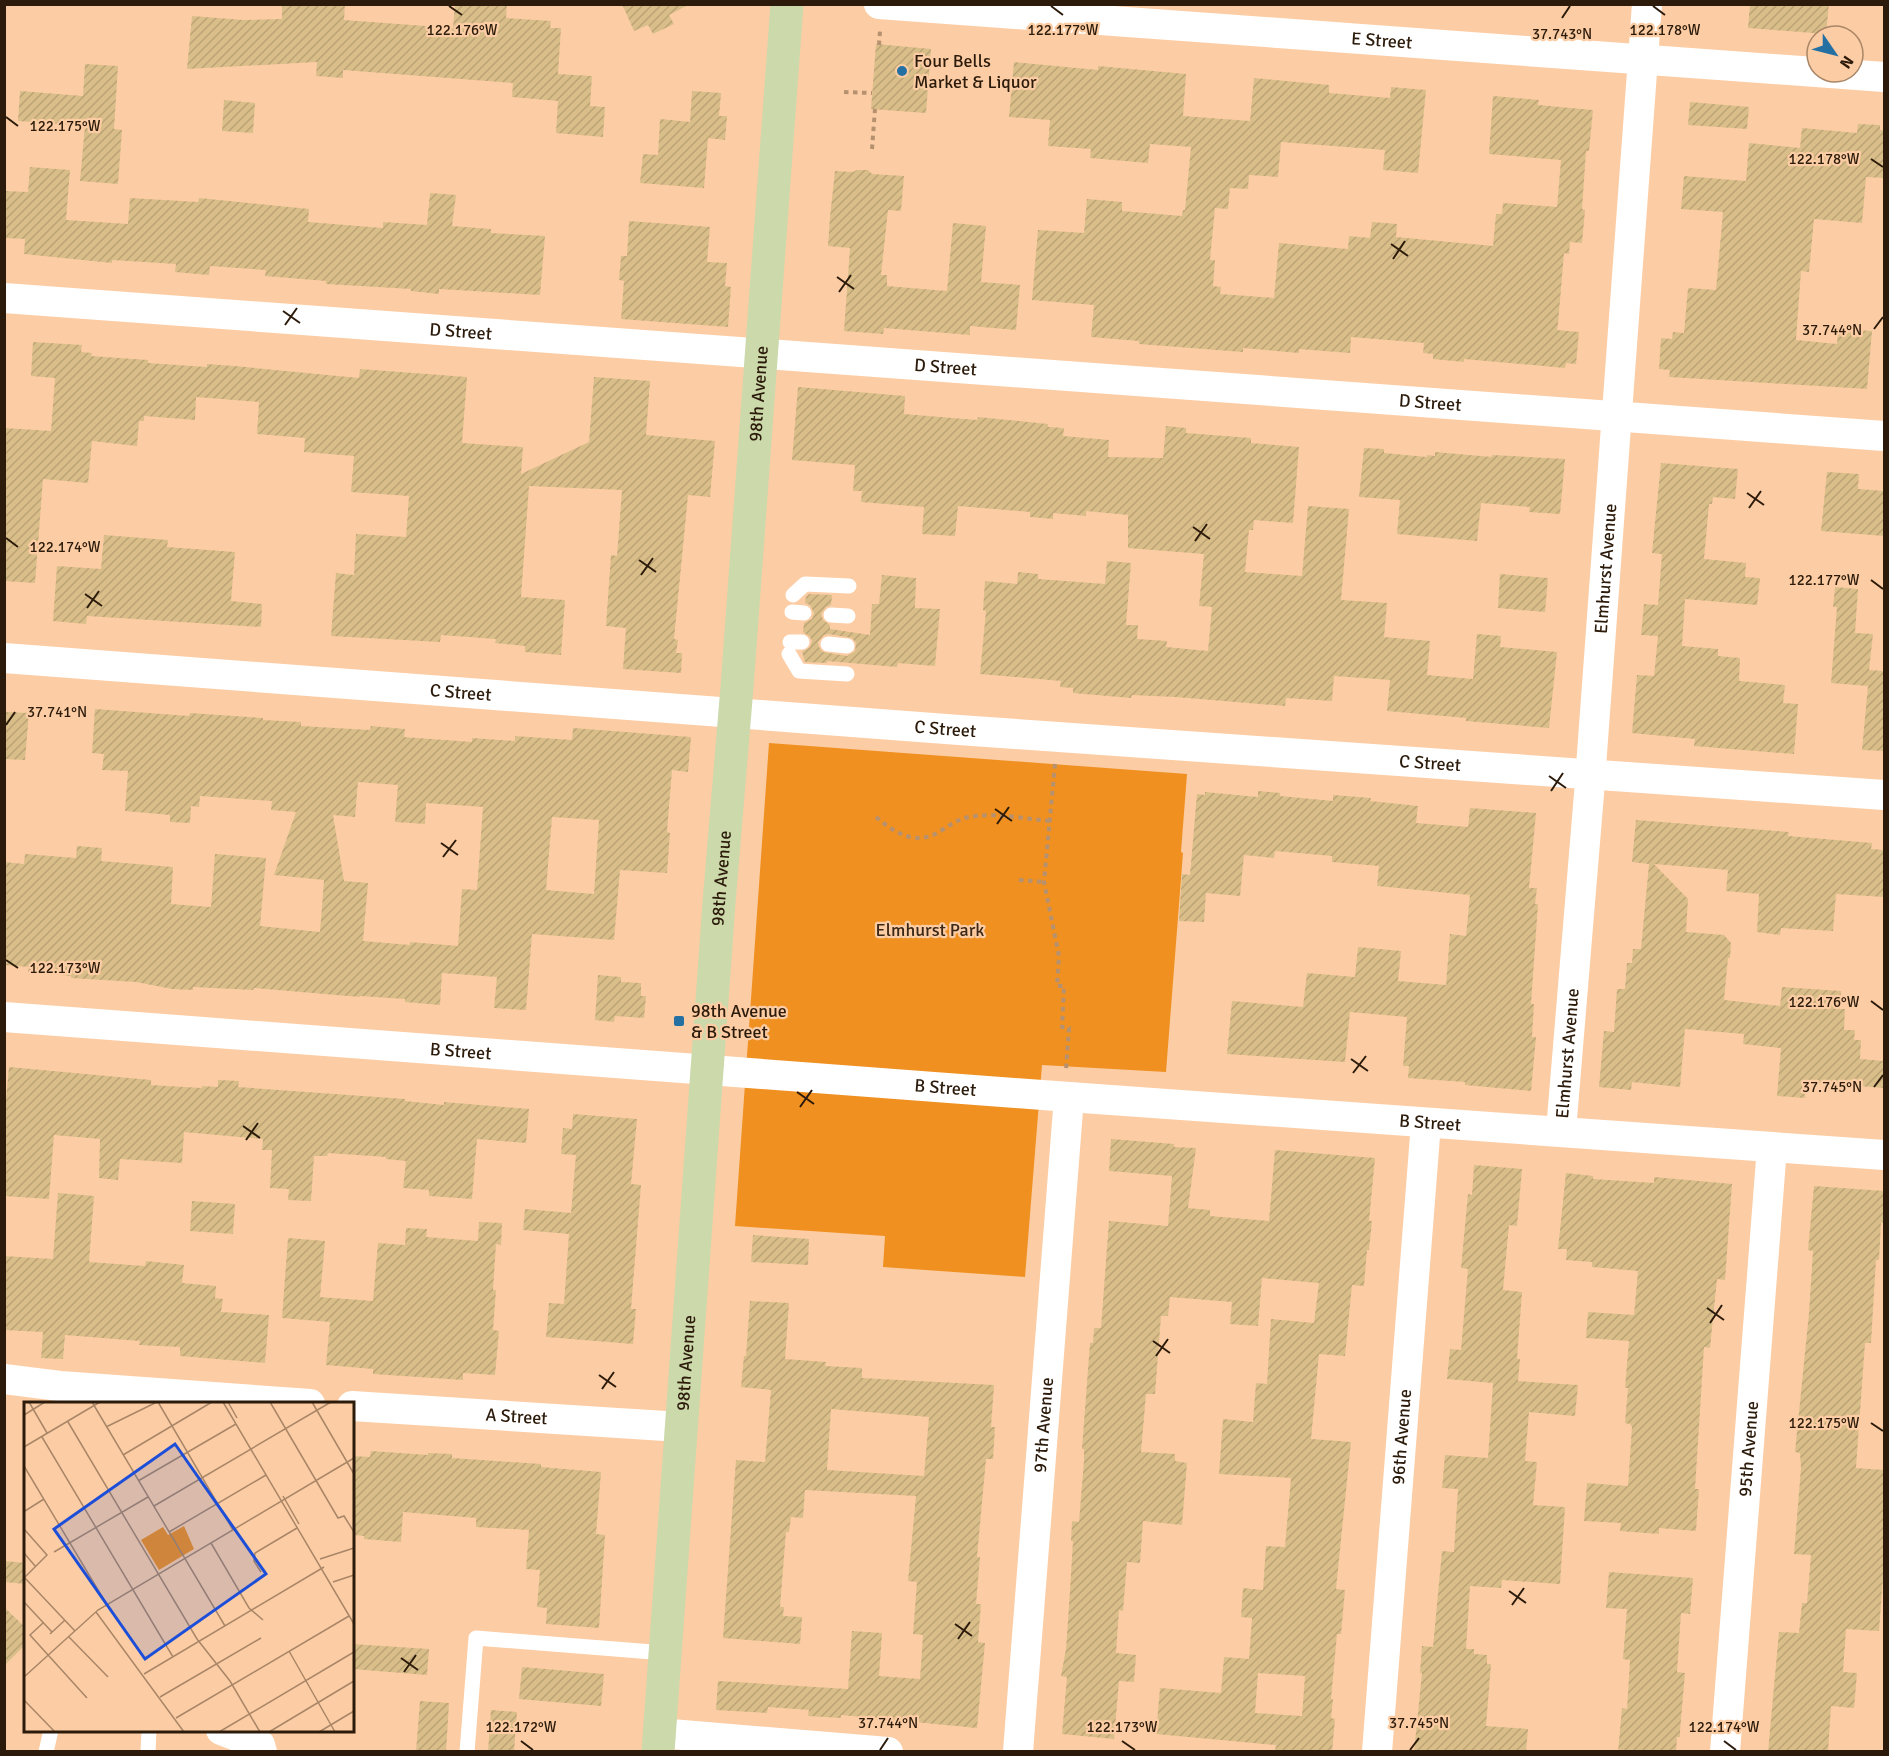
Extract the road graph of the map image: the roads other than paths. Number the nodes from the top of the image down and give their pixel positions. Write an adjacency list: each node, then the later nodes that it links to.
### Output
1 (787, 4): 7 (main road, 98th Avenue)
2 (879, 4): 4 (street, E Street)
3 (1647, 4): 4 (street, Elmhurst Avenue)
4 (1643, 60): 5 (street, E Street); 8 (street, Elmhurst Avenue)
5 (1884, 77)
6 (4, 298): 7 (street, D Street)
7 (760, 354): 8 (street, D Street); 19 (main road, 98th Avenue)
8 (1617, 417): 9 (street, D Street); 20 (street, Elmhurst Avenue)
9 (1884, 436)
10 (849, 586): 11 (lane)
11 (793, 595)
12 (831, 615): 13 (lane)
13 (848, 616)
14 (828, 644): 16 (lane)
15 (794, 646): 18 (lane)
16 (847, 646)
17 (4, 658): 19 (street, C Street)
18 (847, 674)
19 (734, 712): 20 (street, C Street); 23 (main road, 98th Avenue)
20 (1590, 775): 21 (street, C Street); 26 (street, Elmhurst Avenue)
21 (1884, 795)
22 (4, 1017): 23 (street, B Street)
23 (707, 1068): 24 (street, B Street); 33 (main road, 98th Avenue)
24 (1069, 1097): 25 (street, B Street); 44 (street, 97th Avenue)
25 (1425, 1123): 26 (street, B Street); 45 (street, 96th Avenue)
26 (1561, 1131): 27 (street, B Street)
27 (1772, 1147): 28 (street, B Street); 46 (street, 95th Avenue)
28 (1884, 1155)
29 (4, 1379): 30 (street)
30 (59, 1395): 31 (street)
31 (254, 1402)
32 (354, 1406): 33 (street, A Street)
33 (681, 1426): 34 (main road, 98th Avenue)
34 (665, 1653): 38 (main road, 98th Avenue); 42 (lane)
35 (51, 1732): 39 (lane)
36 (150, 1732): 40 (lane)
37 (229, 1732): 41 (street)
38 (659, 1742): 43 (street)
39 (46, 1752)
40 (148, 1752)
41 (262, 1752)
42 (467, 1752)
43 (888, 1752)
44 (1018, 1752)
45 (1377, 1752)
46 (1725, 1752)

